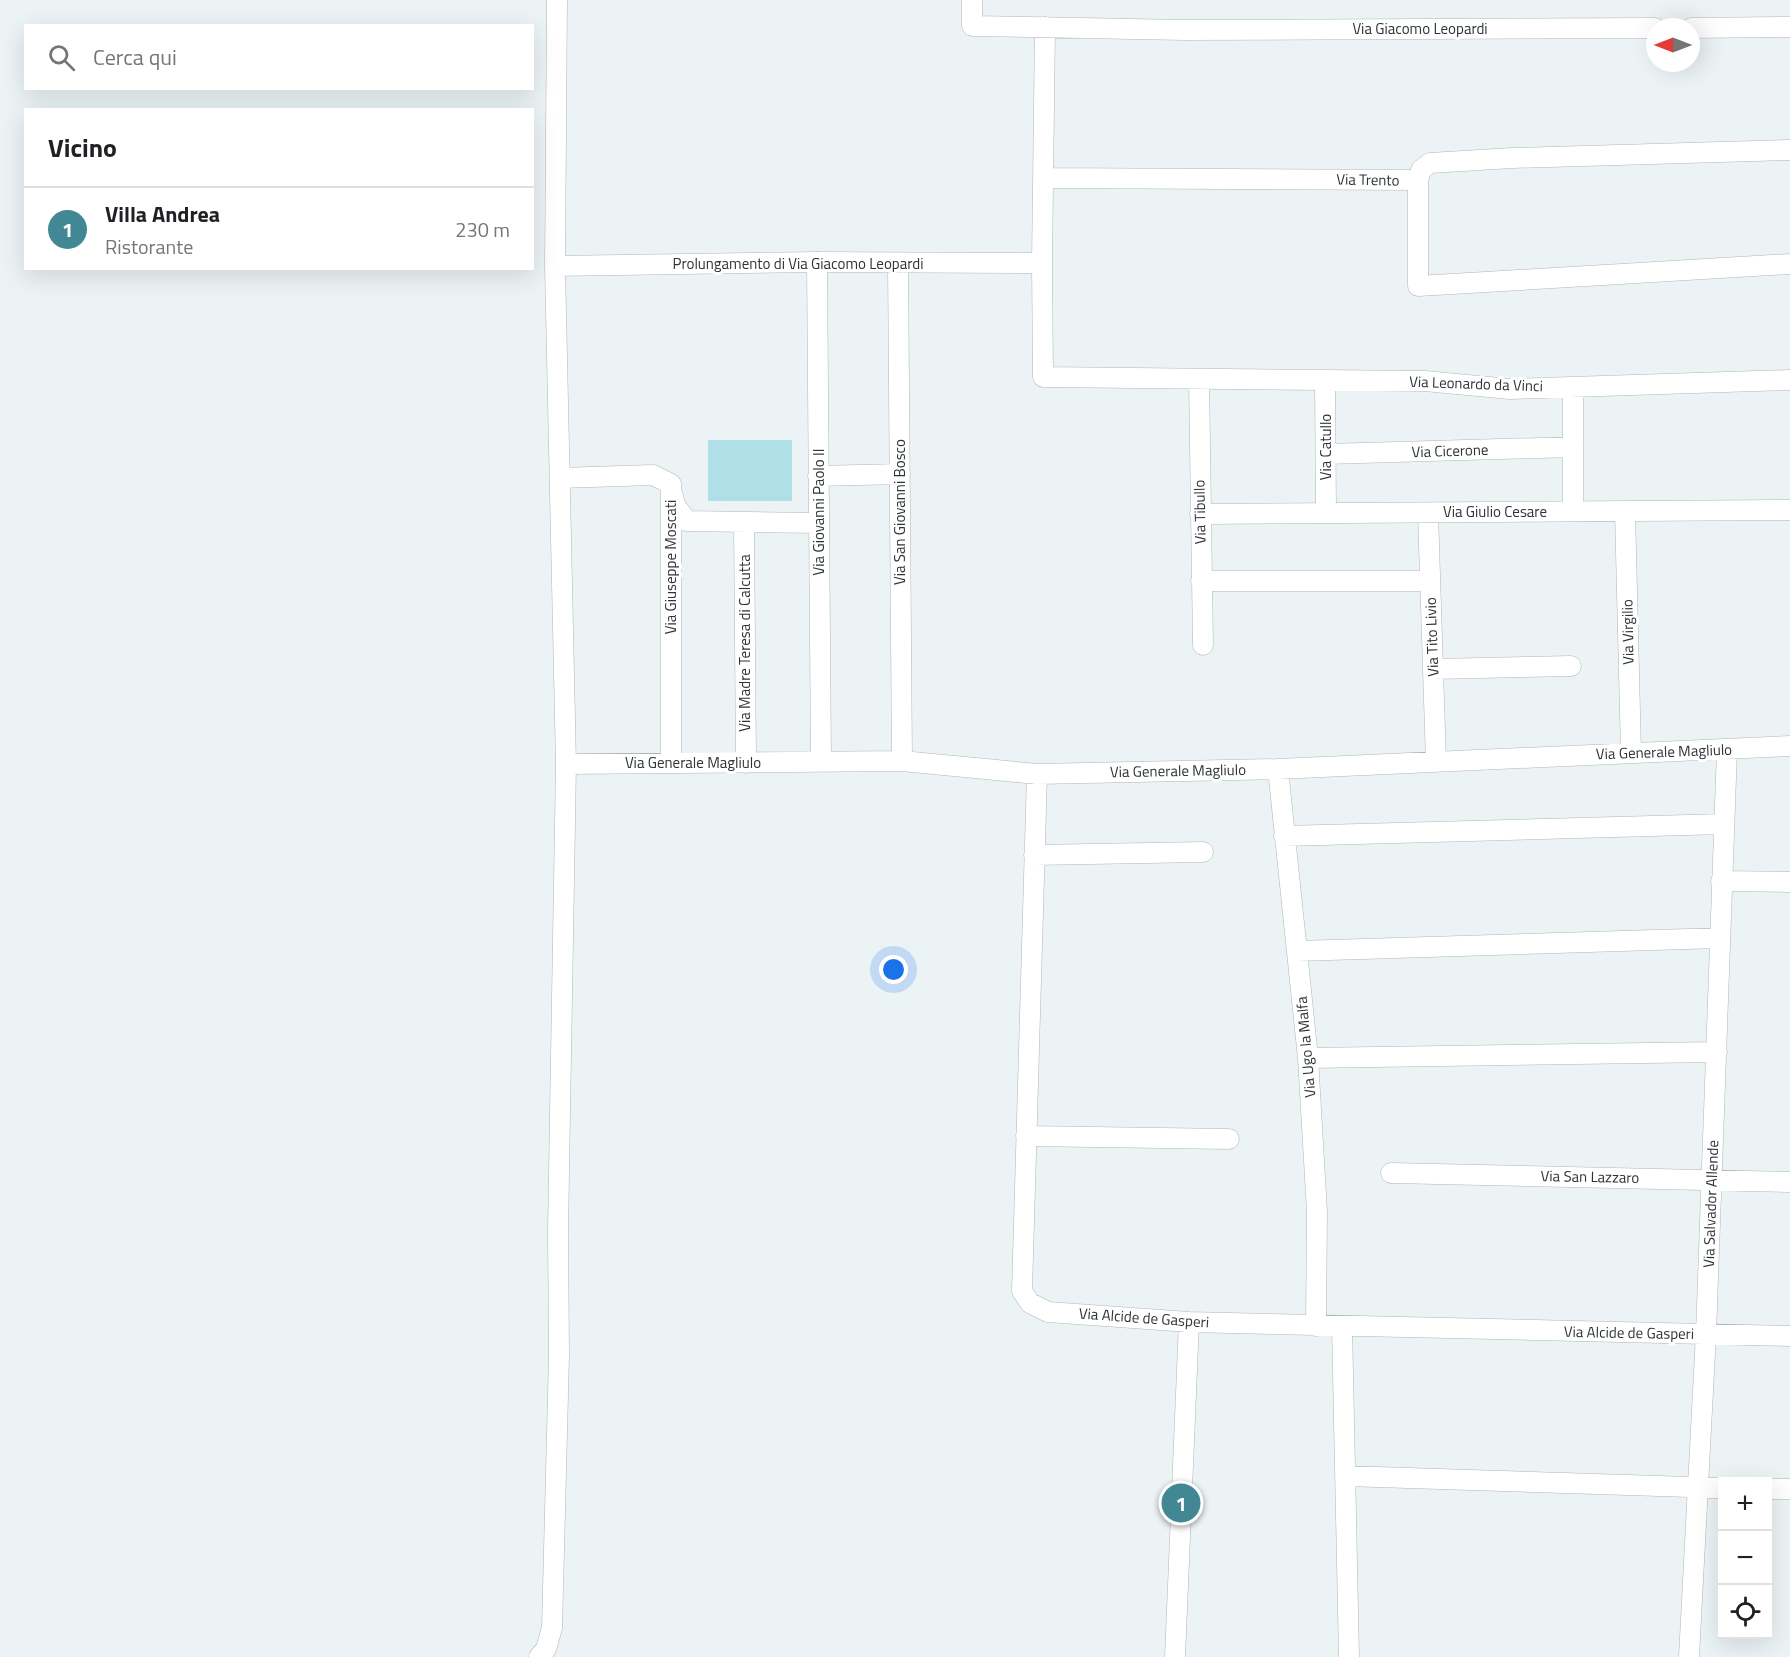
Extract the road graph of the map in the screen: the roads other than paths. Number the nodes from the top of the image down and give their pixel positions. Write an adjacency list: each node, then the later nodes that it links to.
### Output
1 (557, 0): 14 (street)
2 (972, 0): 3 (street)
3 (1046, 27): 5 (street, Via Giacomo Leopardi); 8 (street)
4 (1790, 27): 6 (street)
5 (1646, 28)
6 (1700, 28)
7 (1790, 150): 9 (street, Via Trento)
8 (1044, 178): 9 (street, Via Trento); 12 (street)
9 (1418, 180): 13 (street)
10 (817, 262): 11 (street, Prolungamento di Via Giacomo Leopardi); 14 (street, Prolungamento di Via Giacomo Leopardi); 22 (street, Via Giovanni Paolo II)
11 (898, 263): 12 (street, Prolungamento di Via Giacomo Leopardi); 21 (street, Via San Giovanni Bosco)
12 (1042, 263): 15 (street)
13 (1790, 264)
14 (555, 266): 23 (street)
15 (1198, 379): 17 (street, Via Leonardo da Vinci); 30 (street, Via Tibullo)
16 (1790, 380): 18 (street, Via Leonardo da Vinci)
17 (1325, 381): 18 (street, Via Leonardo da Vinci); 20 (street, Via Catullo)
18 (1573, 387): 19 (street)
19 (1573, 447): 20 (street, Via Cicerone); 26 (street)
20 (1326, 454): 28 (street, Via Catullo)
21 (900, 474): 22 (street); 41 (street, Via San Giovanni Bosco)
22 (818, 476): 32 (street, Via Giovanni Paolo II)
23 (560, 478): 24 (street, Via Giuseppe Moscati); 46 (street)
24 (671, 484): 31 (street); 44 (street, Via Giuseppe Moscati)
25 (1790, 510): 27 (street, Via Giulio Cesare)
26 (1573, 511): 27 (street, Via Giulio Cesare); 29 (street, Via Giulio Cesare)
27 (1625, 511): 40 (street, Via Virgilio)
28 (1326, 513): 29 (street, Via Giulio Cesare); 30 (street, Via Giulio Cesare)
29 (1428, 513): 33 (street, Via Tito Livio)
30 (1200, 514): 34 (street, Via Tibullo)
31 (744, 522): 32 (street); 45 (street, Via Madre Teresa di Calcutta)
32 (819, 523): 42 (street, Via Giovanni Paolo II)
33 (1430, 580): 34 (street); 37 (street, Via Tito Livio)
34 (1202, 581): 35 (street, Via Tibullo)
35 (1203, 645)
36 (1571, 666): 37 (street)
37 (1433, 669): 43 (street, Via Tito Livio)
38 (1790, 746): 39 (street, Via Generale Magliulo)
39 (1727, 750): 40 (street, Via Generale Magliulo); 49 (street, Via Salvador Allende)
40 (1631, 753): 43 (street, Via Generale Magliulo)
41 (902, 761): 42 (street, Via Generale Magliulo); 48 (street, Via Generale Magliulo)
42 (821, 762): 45 (street, Via Generale Magliulo)
43 (1436, 762): 47 (street, Via Generale Magliulo)
44 (671, 763): 45 (street, Via Generale Magliulo); 46 (street, Via Generale Magliulo)
45 (746, 763)
46 (566, 764): 74 (street)
47 (1278, 769): 48 (street, Via Generale Magliulo); 50 (street, Via Ugo la Malfa)
48 (1037, 774): 52 (street, Via Alcide de Gasperi)
49 (1724, 824): 50 (street); 53 (street, Via Salvador Allende)
50 (1284, 836): 56 (street, Via Ugo la Malfa)
51 (1203, 852): 52 (street)
52 (1034, 855): 59 (street, Via Alcide de Gasperi)
53 (1721, 881): 54 (street); 55 (street, Via Salvador Allende)
54 (1790, 882)
55 (1720, 938): 56 (street); 57 (street, Via Salvador Allende)
56 (1297, 951): 58 (street, Via Ugo la Malfa)
57 (1717, 1052): 58 (street); 62 (street, Via Salvador Allende)
58 (1308, 1058): 65 (street, Via Ugo la Malfa)
59 (1026, 1136): 60 (street); 64 (street, Via Alcide de Gasperi)
60 (1229, 1138)
61 (1391, 1173): 62 (street, Via San Lazzaro)
62 (1712, 1180): 63 (street, Via San Lazzaro); 67 (street, Via Salvador Allende)
63 (1790, 1182)
64 (1189, 1322): 65 (street, Via Alcide de Gasperi); 75 (street)
65 (1316, 1326): 66 (street, Via Alcide de Gasperi)
66 (1342, 1326): 67 (street, Via Alcide de Gasperi); 69 (street)
67 (1706, 1334): 68 (street, Via Alcide de Gasperi); 70 (street, Via Salvador Allende)
68 (1790, 1336)
69 (1345, 1476): 70 (street); 76 (street)
70 (1697, 1488): 71 (street); 77 (street, Via Salvador Allende)
71 (1718, 1488)
72 (1772, 1489): 73 (street)
73 (1790, 1490)
74 (539, 1657)
75 (1175, 1657)
76 (1349, 1657)
77 (1689, 1657)

